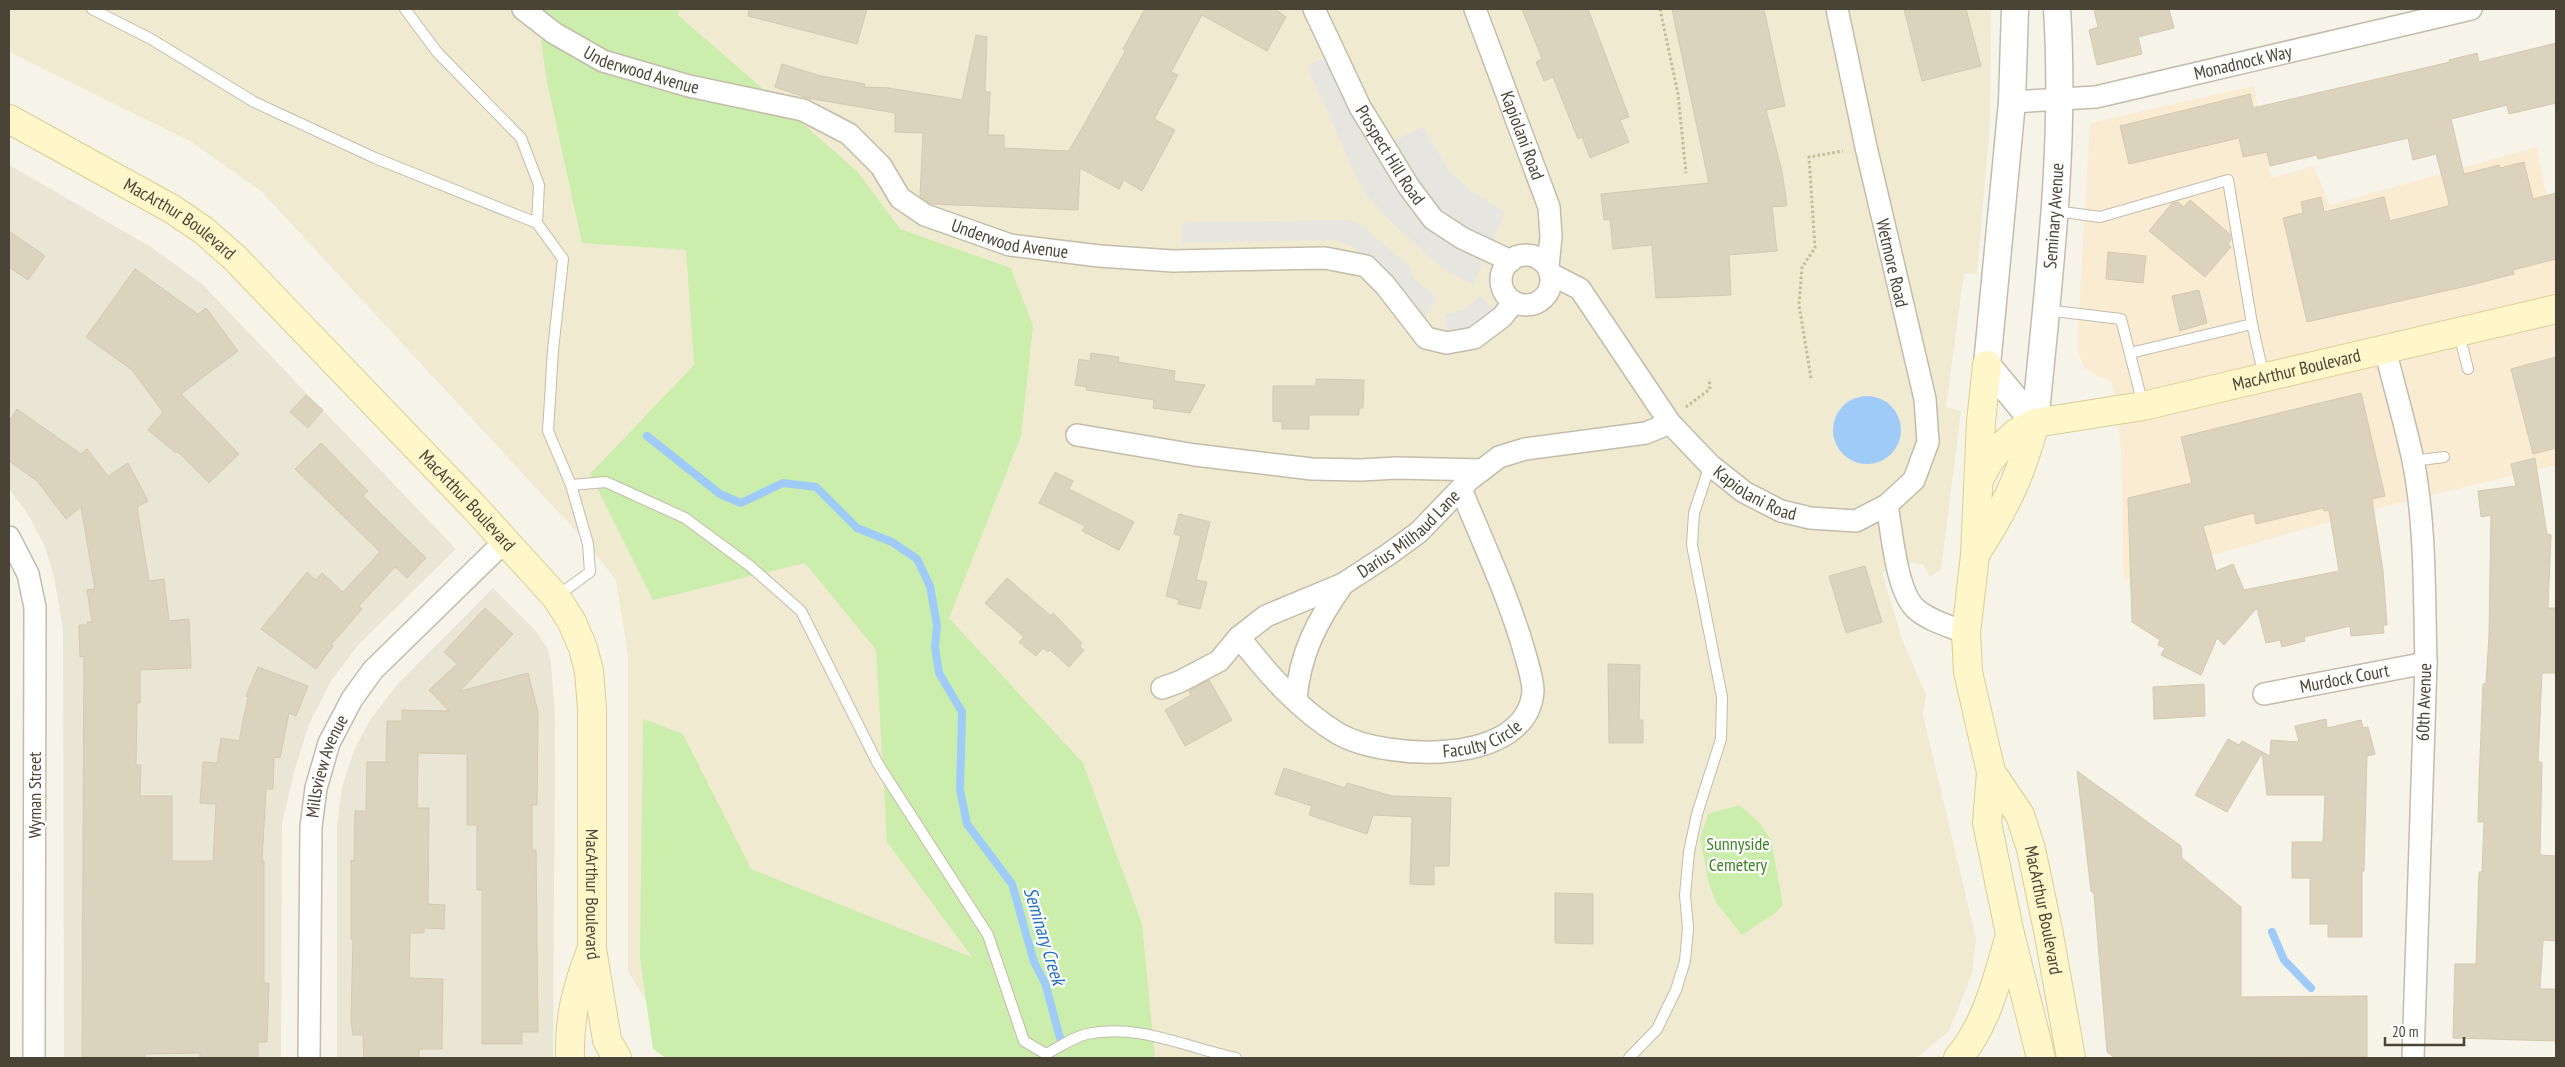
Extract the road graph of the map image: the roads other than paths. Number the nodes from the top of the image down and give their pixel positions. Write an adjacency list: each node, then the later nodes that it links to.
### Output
1 (92, 9): 14 (lane)
2 (405, 9): 14 (lane)
3 (523, 9): 17 (street, Underwood Avenue)
4 (1314, 9): 15 (street, Prospect Hill Road)
5 (1475, 9): 16 (street, Kapiolani Road)
6 (1837, 9): 38 (street, Wetmore Road)
7 (2016, 9): 11 (street)
8 (2057, 9): 10 (street, Seminary Avenue)
9 (2471, 9): 10 (street, Monadnock Way)
10 (2059, 101): 11 (street, Monadnock Way); 13 (street, Seminary Avenue)
11 (2012, 102): 24 (street)
12 (9, 118): 40 (main road, MacArthur Boulevard)
13 (2055, 211): 19 (street, Seminary Avenue); 20 (lane)
14 (537, 223): 36 (lane)
15 (1511, 261): 16 (street); 17 (street)
16 (1550, 271): 17 (street); 28 (street, Kapiolani Road)
17 (1514, 302)
18 (2556, 309): 21 (main road, MacArthur Boulevard)
19 (2045, 310): 23 (lane); 29 (street, Seminary Avenue)
20 (2252, 324): 23 (lane); 26 (lane)
21 (2458, 332): 22 (main road, MacArthur Boulevard); 25 (lane)
22 (2385, 349): 26 (main road, MacArthur Boulevard); 32 (street, 60th Avenue)
23 (2130, 352): 27 (lane)
24 (1987, 365): 29 (street); 35 (main road, MacArthur Boulevard)
25 (2468, 369)
26 (2264, 377): 27 (main road, MacArthur Boulevard)
27 (2143, 406): 29 (main road, MacArthur Boulevard)
28 (1676, 417): 33 (street, Kapiolani Road); 34 (street, Darius Milhaud Lane)
29 (2035, 423): 35 (main road, MacArthur Boulevard); 41 (main road, MacArthur Boulevard)
30 (1077, 435): 34 (street)
31 (2444, 456): 32 (lane)
32 (2413, 461): 46 (street, 60th Avenue)
33 (1710, 465): 38 (street, Kapiolani Road); 58 (lane)
34 (1482, 470): 37 (street, Darius Milhaud Lane)
35 (1979, 481): 41 (main road, MacArthur Boulevard)
36 (571, 485): 43 (lane); 57 (lane)
37 (1460, 488): 42 (street, Darius Milhaud Lane); 49 (street, Faculty Circle)
38 (1887, 505): 44 (street)
39 (9, 537): 53 (street, Wyman Street)
40 (505, 541): 43 (main road, MacArthur Boulevard); 54 (street, Millsview Avenue)
41 (1975, 555): 44 (main road, MacArthur Boulevard)
42 (1343, 584): 45 (street, Darius Milhaud Lane); 49 (street)
43 (556, 597): 52 (main road, MacArthur Boulevard)
44 (1966, 632): 50 (main road, MacArthur Boulevard)
45 (1239, 637): 47 (street, Darius Milhaud Lane); 49 (street, Faculty Circle)
46 (2426, 663): 48 (street, Murdock Court); 62 (street, 60th Avenue)
47 (1162, 688)
48 (2264, 694)
49 (1296, 699)
50 (1991, 772): 51 (main road, MacArthur Boulevard); 61 (main road, MacArthur Boulevard)
51 (2010, 934): 59 (main road); 60 (main road, MacArthur Boulevard)
52 (592, 949): 55 (main road); 56 (main road, MacArthur Boulevard)
53 (34, 1058)
54 (309, 1058)
55 (570, 1058)
56 (617, 1058)
57 (1236, 1058)
58 (1629, 1058)
59 (1958, 1058)
60 (2041, 1058)
61 (2071, 1058)
62 (2413, 1058)

